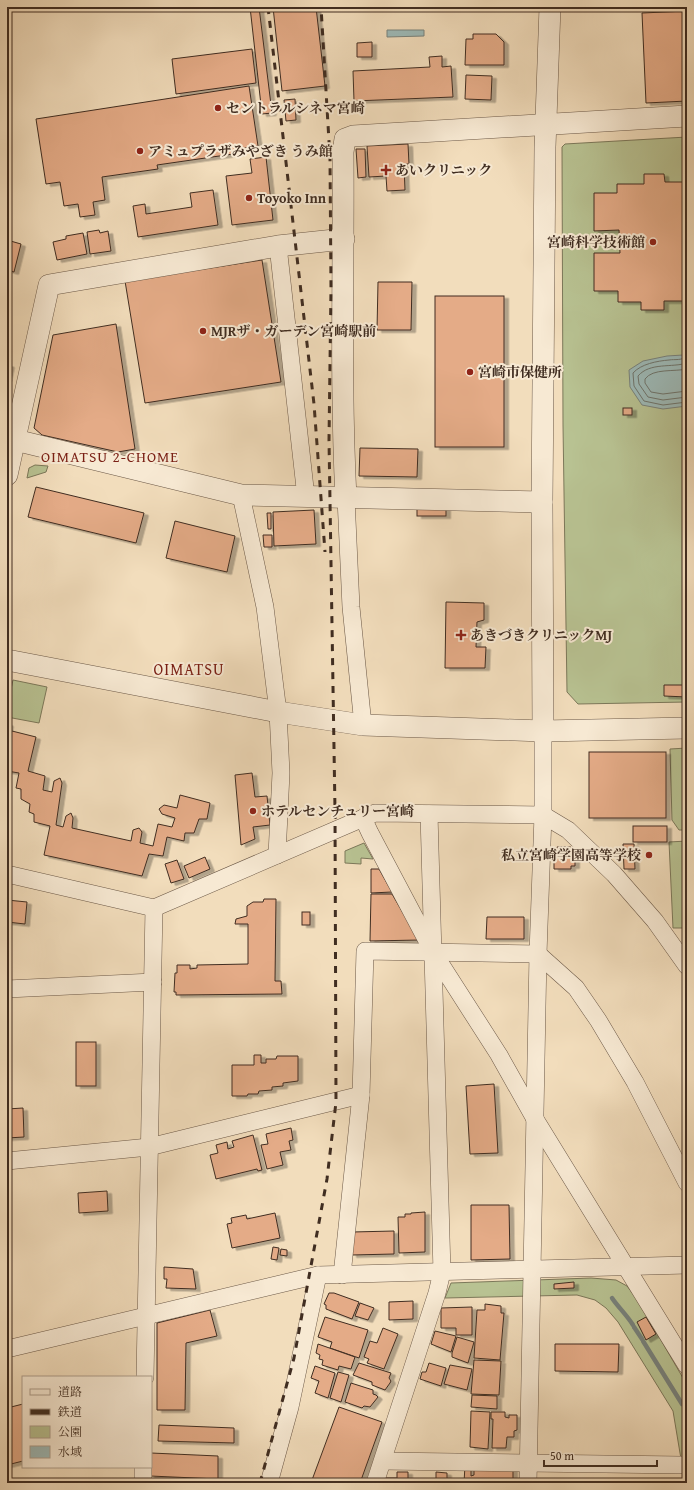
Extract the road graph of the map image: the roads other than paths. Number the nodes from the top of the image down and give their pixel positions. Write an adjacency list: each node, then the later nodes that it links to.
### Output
1 (550, 7): 3 (street)
2 (687, 116): 3 (street)
3 (545, 125): 4 (street); 11 (street)
4 (344, 239): 5 (street); 10 (street)
5 (278, 246): 6 (street); 9 (street)
6 (15, 440): 7 (street); 8 (street)
7 (7, 475)
8 (240, 495): 9 (street); 13 (street)
9 (306, 497): 10 (street)
10 (346, 498): 11 (street); 14 (street)
11 (542, 502): 16 (street)
12 (7, 660): 13 (street)
13 (278, 712): 14 (street); 20 (street)
14 (363, 725): 16 (street)
15 (687, 728): 16 (street)
16 (543, 730): 18 (street)
17 (429, 814): 18 (street); 19 (street); 23 (street)
18 (543, 815): 24 (street); 25 (street)
19 (363, 818): 20 (street); 23 (street)
20 (277, 855): 22 (street)
21 (7, 874): 22 (street)
22 (154, 908): 26 (street)
23 (433, 952): 24 (street); 28 (street); 29 (street); 36 (street)
24 (538, 954): 29 (street); 32 (street)
25 (687, 966)
26 (153, 982): 27 (street); 30 (street)
27 (7, 989)
28 (361, 1095): 30 (street); 37 (street)
29 (535, 1119): 34 (street); 35 (street)
30 (149, 1147): 31 (street); 39 (street)
31 (7, 1161)
32 (687, 1183)
33 (687, 1265): 34 (street)
34 (626, 1266): 35 (street); 41 (street)
35 (532, 1269): 36 (street); 44 (street)
36 (442, 1272): 37 (street); 43 (street)
37 (342, 1274): 38 (street)
38 (318, 1275): 39 (street); 48 (street)
39 (146, 1316): 40 (street); 42 (street)
40 (7, 1349)
41 (687, 1366)
42 (145, 1376)
43 (383, 1461): 44 (street); 49 (street)
44 (528, 1463): 45 (street); 50 (street)
45 (682, 1465)
46 (144, 1468): 47 (street)
47 (143, 1483)
48 (269, 1483)
49 (376, 1483)
50 (528, 1483)

